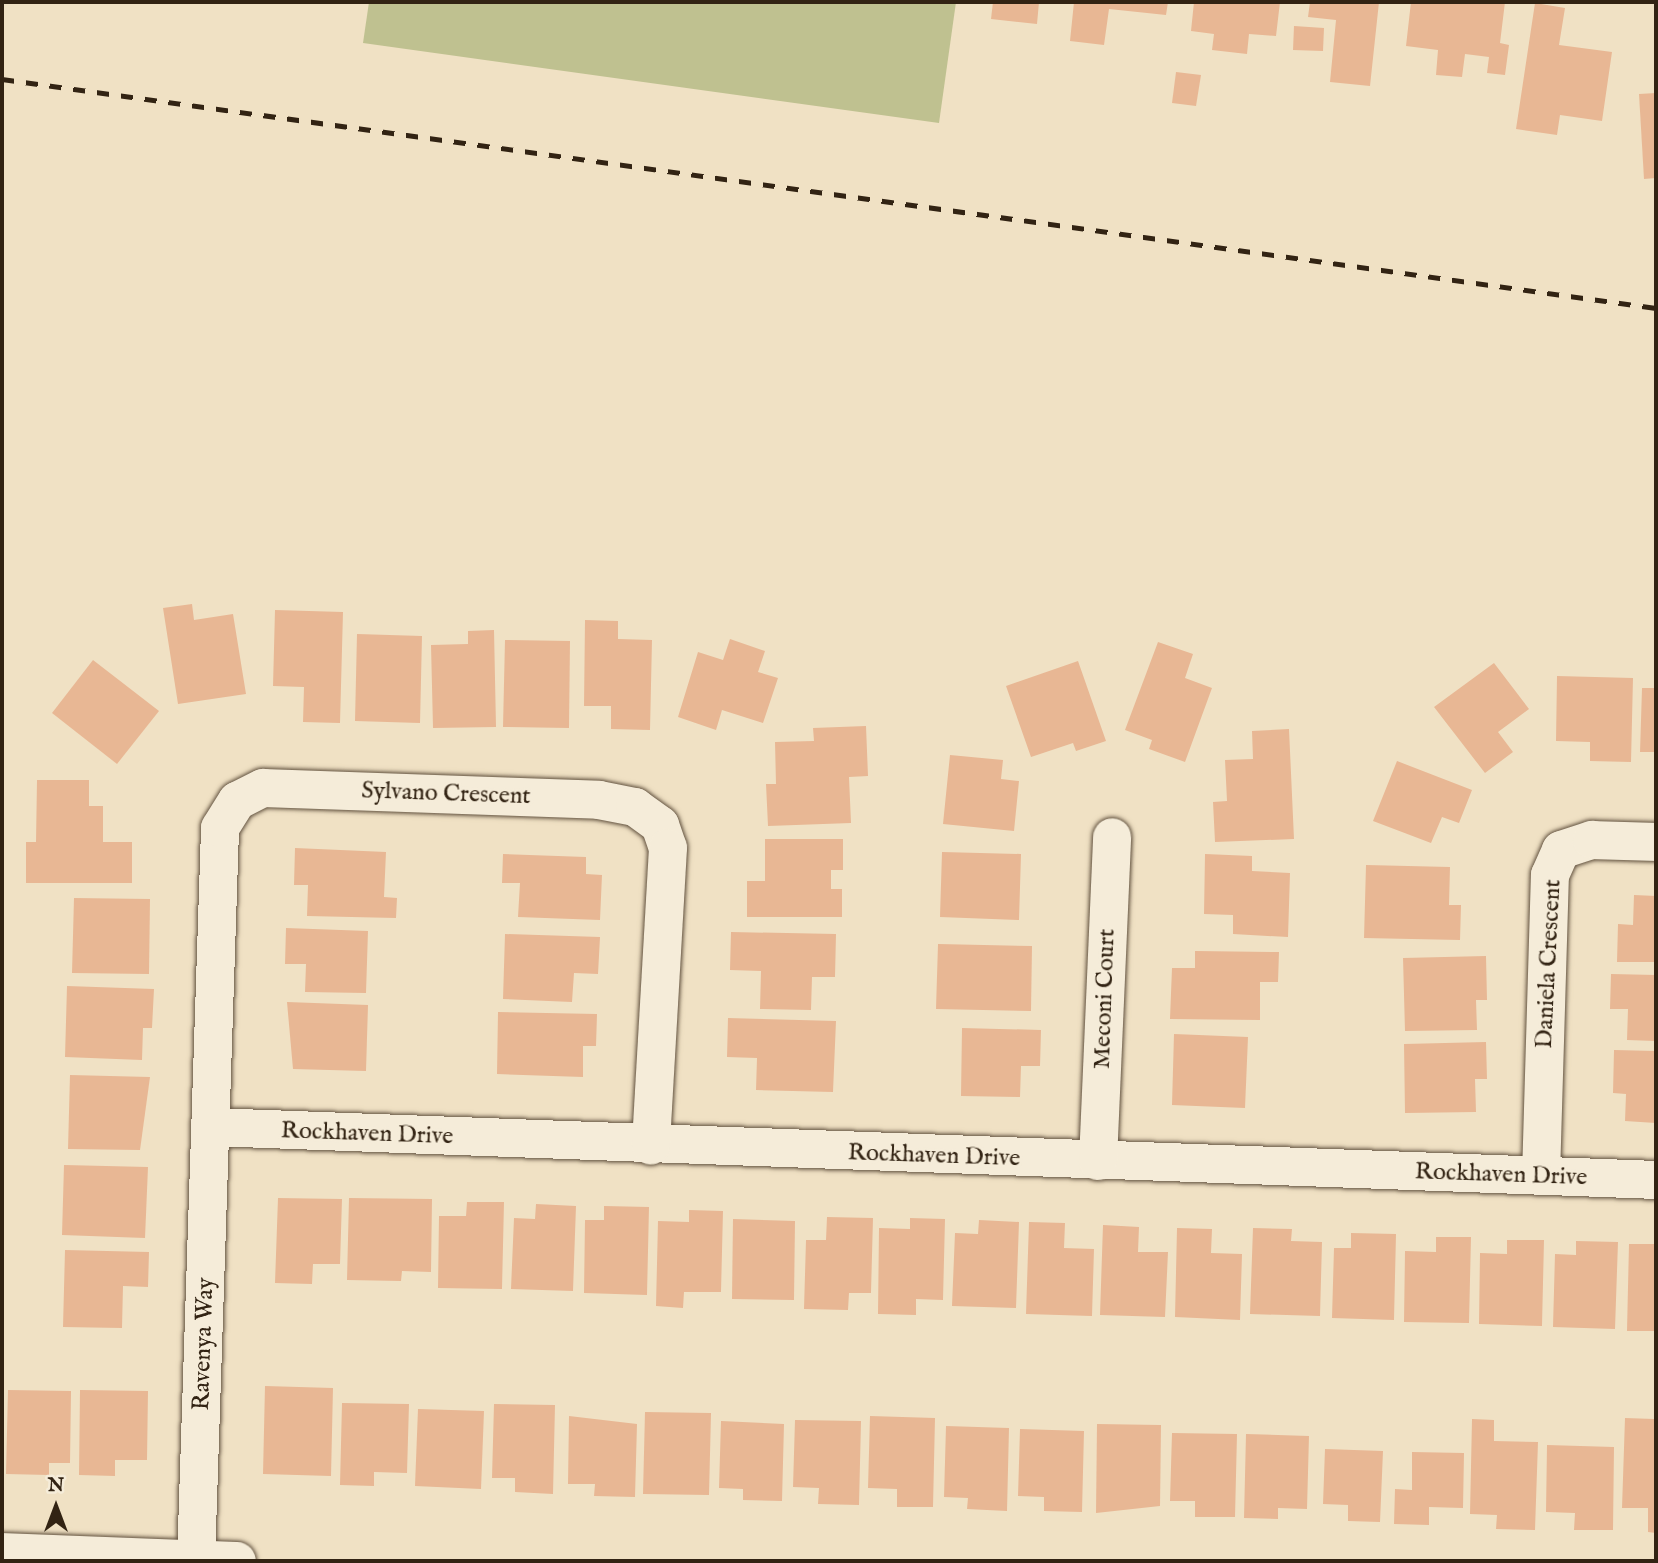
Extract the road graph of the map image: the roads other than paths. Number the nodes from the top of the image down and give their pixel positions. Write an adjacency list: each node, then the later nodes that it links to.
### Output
1 (1112, 837): 5 (street, Meconi Court)
2 (1656, 842): 6 (street, Daniela Crescent)
3 (212, 1128): 4 (street, Rockhaven Drive); 4 (street, Sylvano Crescent); 9 (street, Ravenya Way)
4 (651, 1146): 5 (street, Rockhaven Drive)
5 (1098, 1161): 6 (street, Rockhaven Drive)
6 (1541, 1176): 7 (street, Rockhaven Drive)
7 (1656, 1180)
8 (2, 1552): 9 (street)
9 (196, 1560): 10 (street)
10 (237, 1561)

